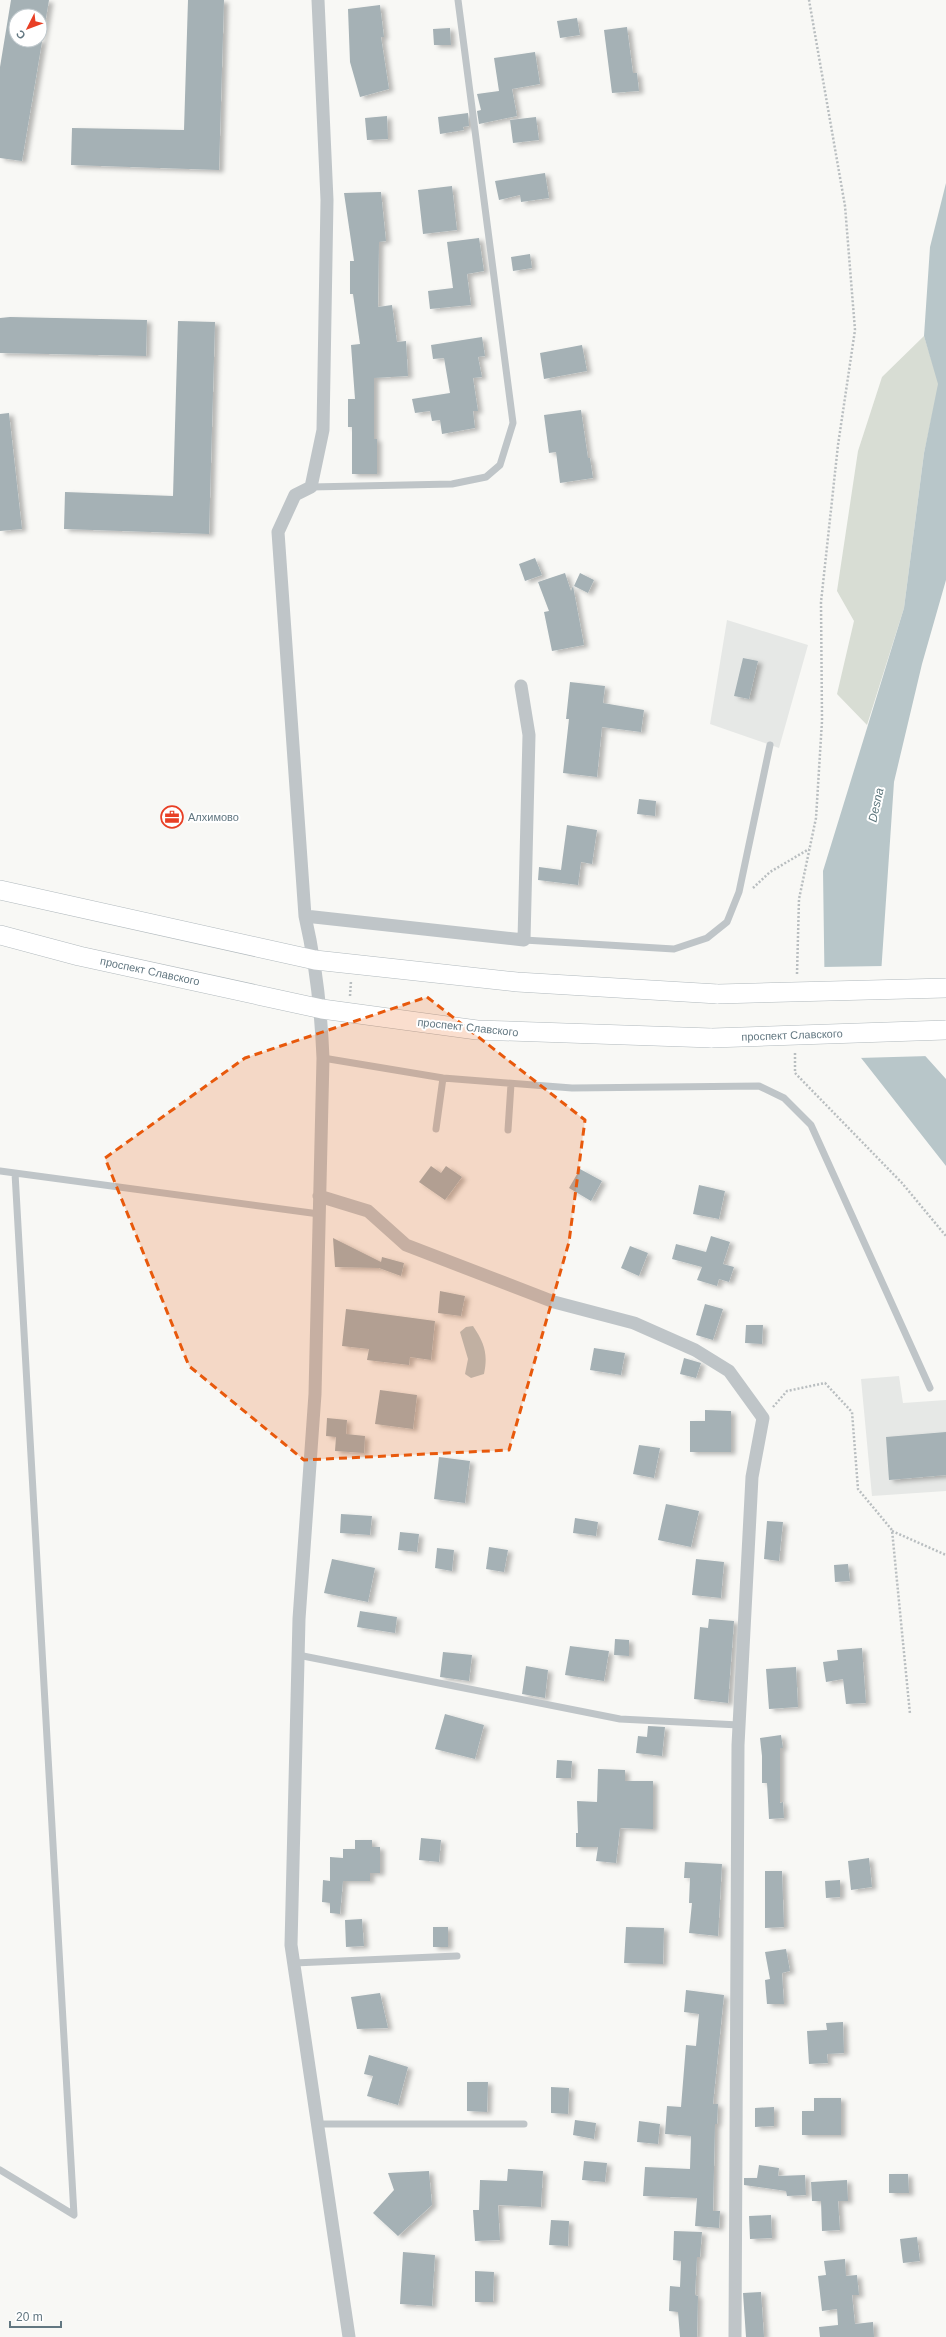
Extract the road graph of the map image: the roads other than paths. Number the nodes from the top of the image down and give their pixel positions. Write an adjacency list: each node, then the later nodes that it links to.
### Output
1 (318, 0): 3 (street)
2 (458, 0): 3 (lane)
3 (311, 487): 7 (street)
4 (521, 686): 9 (street)
5 (770, 745): 9 (lane)
6 (0, 890): 10 (main road)
7 (305, 916): 9 (street); 10 (street)
8 (0, 935): 12 (main road, проспект Славского)
9 (524, 940)
10 (315, 960): 11 (main road, bridge); 12 (street)
11 (946, 988)
12 (322, 1010): 13 (main road, проспект Славского, bridge); 14 (street)
13 (946, 1030)
14 (323, 1058): 15 (lane); 21 (street)
15 (443, 1078): 16 (lane); 17 (lane)
16 (511, 1084): 18 (lane); 23 (lane)
17 (436, 1129)
18 (508, 1130)
19 (0, 1171): 20 (lane)
20 (15, 1173): 22 (lane); 30 (lane)
21 (319, 1196): 22 (street); 25 (street)
22 (319, 1214): 24 (street)
23 (930, 1388)
24 (298, 1655): 25 (lane); 27 (street)
25 (739, 1725): 32 (street)
26 (457, 1956): 27 (lane)
27 (294, 1963): 28 (street)
28 (318, 2124): 29 (lane); 31 (street)
29 (524, 2124)
30 (0, 2170)
31 (349, 2337)
32 (735, 2337)

